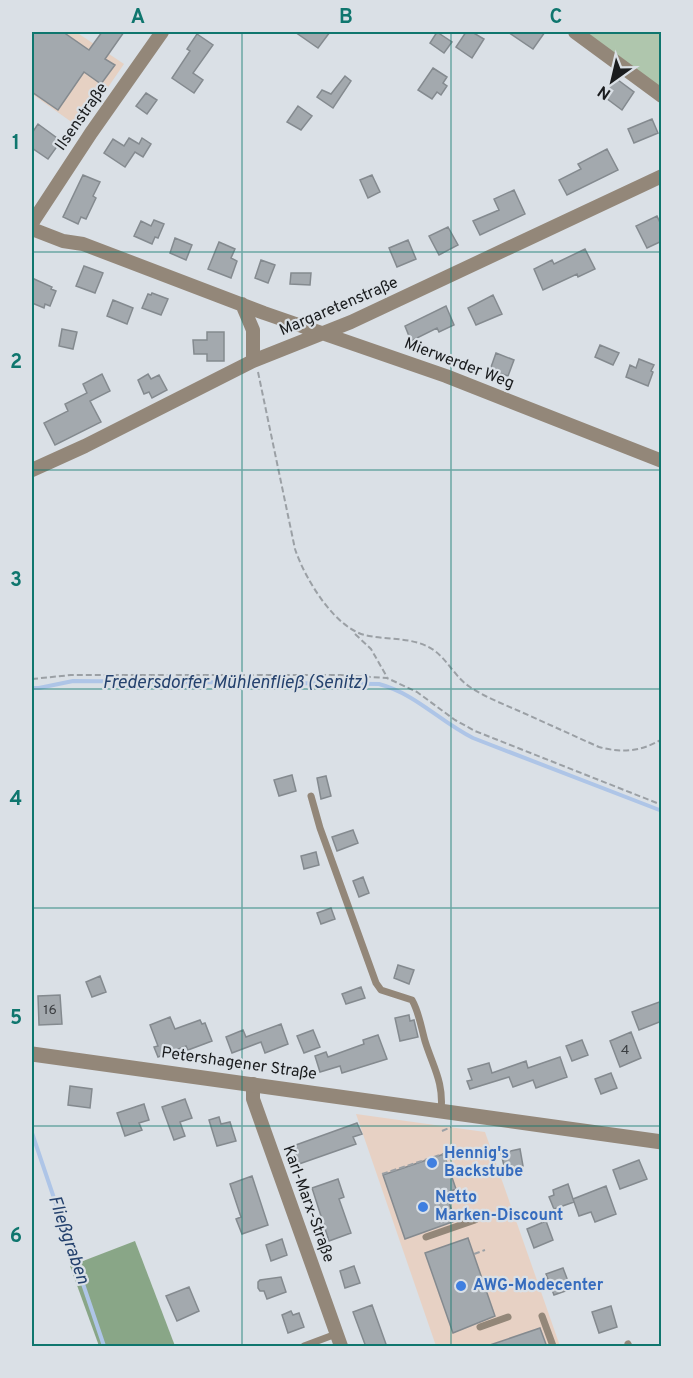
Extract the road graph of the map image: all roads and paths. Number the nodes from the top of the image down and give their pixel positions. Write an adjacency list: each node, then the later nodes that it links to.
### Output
1 (162, 32): 5 (street, Ilsenstraße)
2 (575, 32): 3 (street)
3 (662, 96)
4 (662, 176): 8 (street, Margaretenstraße)
5 (32, 223)
6 (32, 228): 7 (street, Mierwerder Weg)
7 (242, 304): 8 (street, Mierwerder Weg); 9 (street)
8 (323, 333): 9 (street, Margaretenstraße); 10 (street, Mierwerder Weg)
9 (253, 361): 11 (street, Margaretenstraße); 12 (path)
10 (662, 460)
11 (32, 470)
12 (353, 632): 13 (path); 15 (path)
13 (387, 678): 14 (path); 17 (path)
14 (32, 679)
15 (662, 740)
16 (311, 796): 20 (lane)
17 (662, 805)
18 (32, 1054): 19 (street, Petershagener Straße)
19 (253, 1084): 20 (street, Petershagener Straße); 31 (street, Karl-Marx-Straße)
20 (441, 1111): 21 (street, Petershagener Straße)
21 (662, 1142)
22 (453, 1157): 23 (path)
23 (382, 1174)
24 (475, 1220): 25 (lane)
25 (426, 1237)
26 (485, 1250): 27 (path)
27 (474, 1254)
28 (542, 1316): 33 (lane)
29 (508, 1317): 30 (lane)
30 (480, 1327)
31 (339, 1340): 32 (lane, Karl-Marx-Straße)
32 (304, 1347)
33 (554, 1347)

